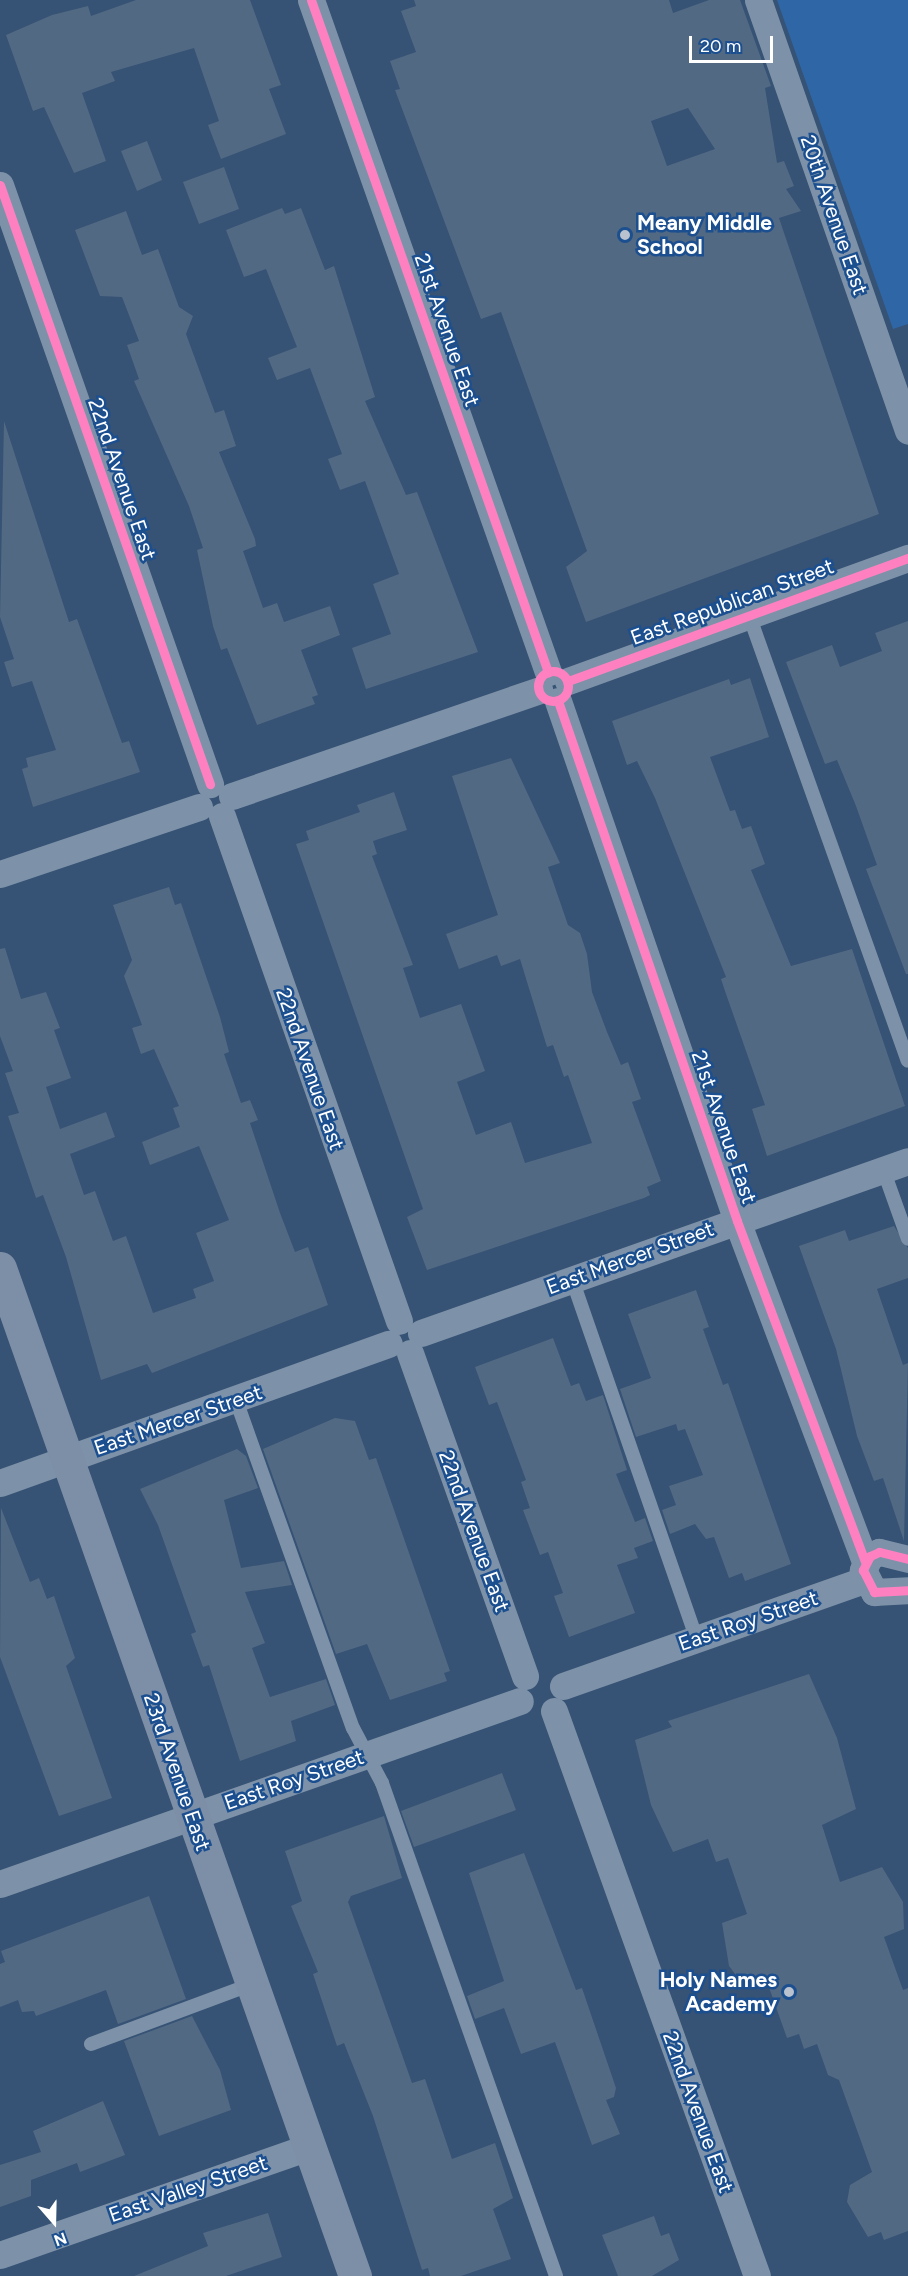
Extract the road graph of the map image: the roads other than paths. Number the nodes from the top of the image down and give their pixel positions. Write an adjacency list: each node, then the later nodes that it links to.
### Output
1 (311, 0): 7 (street, 21st Avenue East)
2 (758, 0): 4 (street, 20th Avenue East)
3 (0, 185): 8 (street, 22nd Avenue East)
4 (908, 431)
5 (908, 558): 6 (street, East Republican Street)
6 (749, 615): 7 (street, East Republican Street); 10 (lane)
7 (553, 686): 8 (street, East Republican Street); 13 (street, 21st Avenue East)
8 (216, 801): 9 (street, East Republican Street); 17 (street, 22nd Avenue East)
9 (0, 874)
10 (908, 1061)
11 (908, 1161): 12 (street, East Mercer Street)
12 (883, 1169): 13 (street, East Mercer Street); 14 (lane)
13 (737, 1221): 16 (street, East Mercer Street); 22 (street, 21st Avenue East)
14 (908, 1239)
15 (0, 1268): 19 (main road, 23rd Avenue East)
16 (572, 1279): 17 (street, East Mercer Street); 24 (lane)
17 (405, 1338): 18 (street, East Mercer Street); 25 (street, 22nd Avenue East)
18 (236, 1400): 19 (street, East Mercer Street); 27 (lane)
19 (67, 1459): 20 (street, East Mercer Street); 28 (main road, 23rd Avenue East)
20 (0, 1483)
21 (908, 1559): 22 (street, East Roy Street)
22 (864, 1571): 23 (street); 24 (street, East Roy Street)
23 (908, 1590)
24 (696, 1639): 26 (street, East Roy Street)
25 (523, 1688): 26 (street); 26 (street, East Roy Street); 27 (street, East Roy Street)
26 (559, 1698): 36 (street, 22nd Avenue East)
27 (368, 1755): 28 (street, East Roy Street); 35 (lane)
28 (193, 1816): 29 (street, East Roy Street); 30 (main road, 23rd Avenue East)
29 (0, 1884)
30 (252, 1984): 31 (lane); 32 (main road, 23rd Avenue East)
31 (91, 2044)
32 (309, 2147): 33 (street, East Valley Street); 34 (main road, 23rd Avenue East)
33 (0, 2255)
34 (354, 2276)
35 (556, 2276)
36 (757, 2276)

